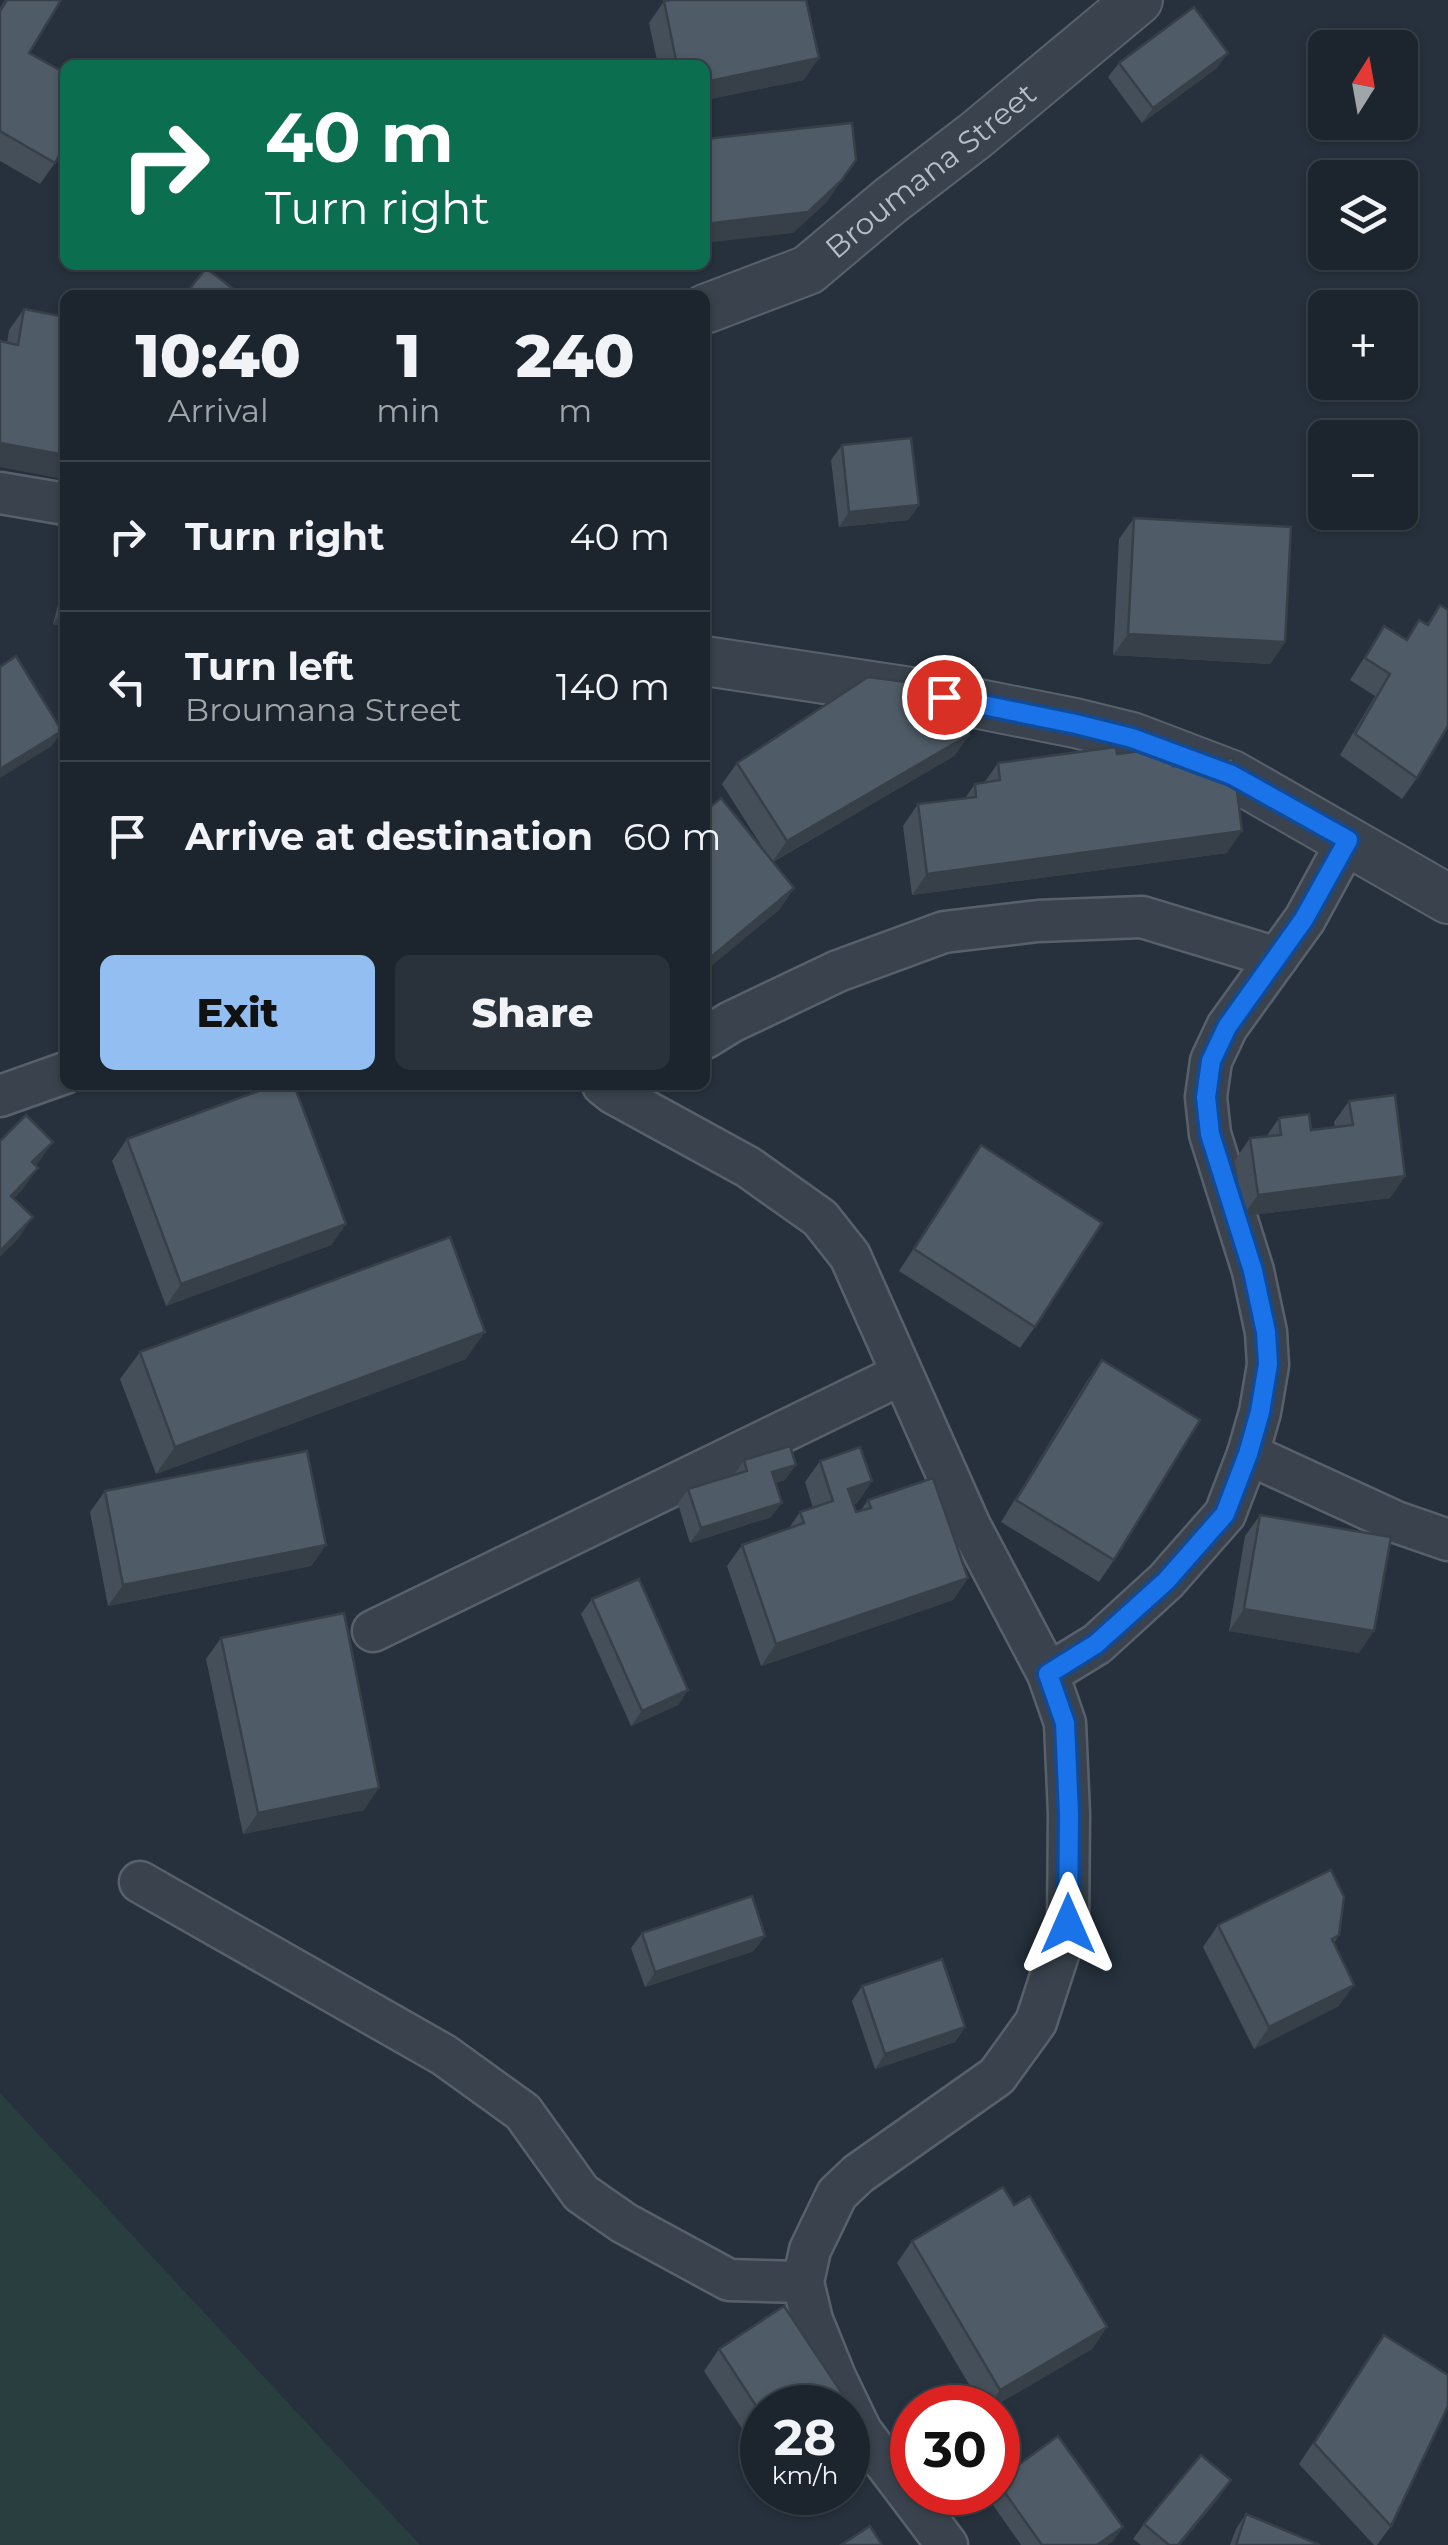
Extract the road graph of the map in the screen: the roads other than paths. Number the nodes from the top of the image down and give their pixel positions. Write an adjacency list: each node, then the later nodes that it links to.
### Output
1 (1138, 0): 2 (street, Broumana Street)
2 (710, 308)
3 (0, 492): 4 (street)
4 (60, 503)
5 (710, 662): 6 (street)
6 (1348, 840): 7 (street); 8 (street)
7 (1448, 899)
8 (1276, 958): 9 (street); 14 (street)
9 (710, 1035)
10 (60, 1075): 12 (street)
11 (617, 1090): 13 (street)
12 (0, 1096)
13 (902, 1374): 16 (street); 17 (street)
14 (1248, 1454): 15 (street); 17 (street)
15 (1448, 1540)
16 (373, 1631)
17 (1048, 1674): 19 (street)
18 (140, 1882): 19 (street)
19 (803, 2282): 20 (street)
20 (947, 2545)

